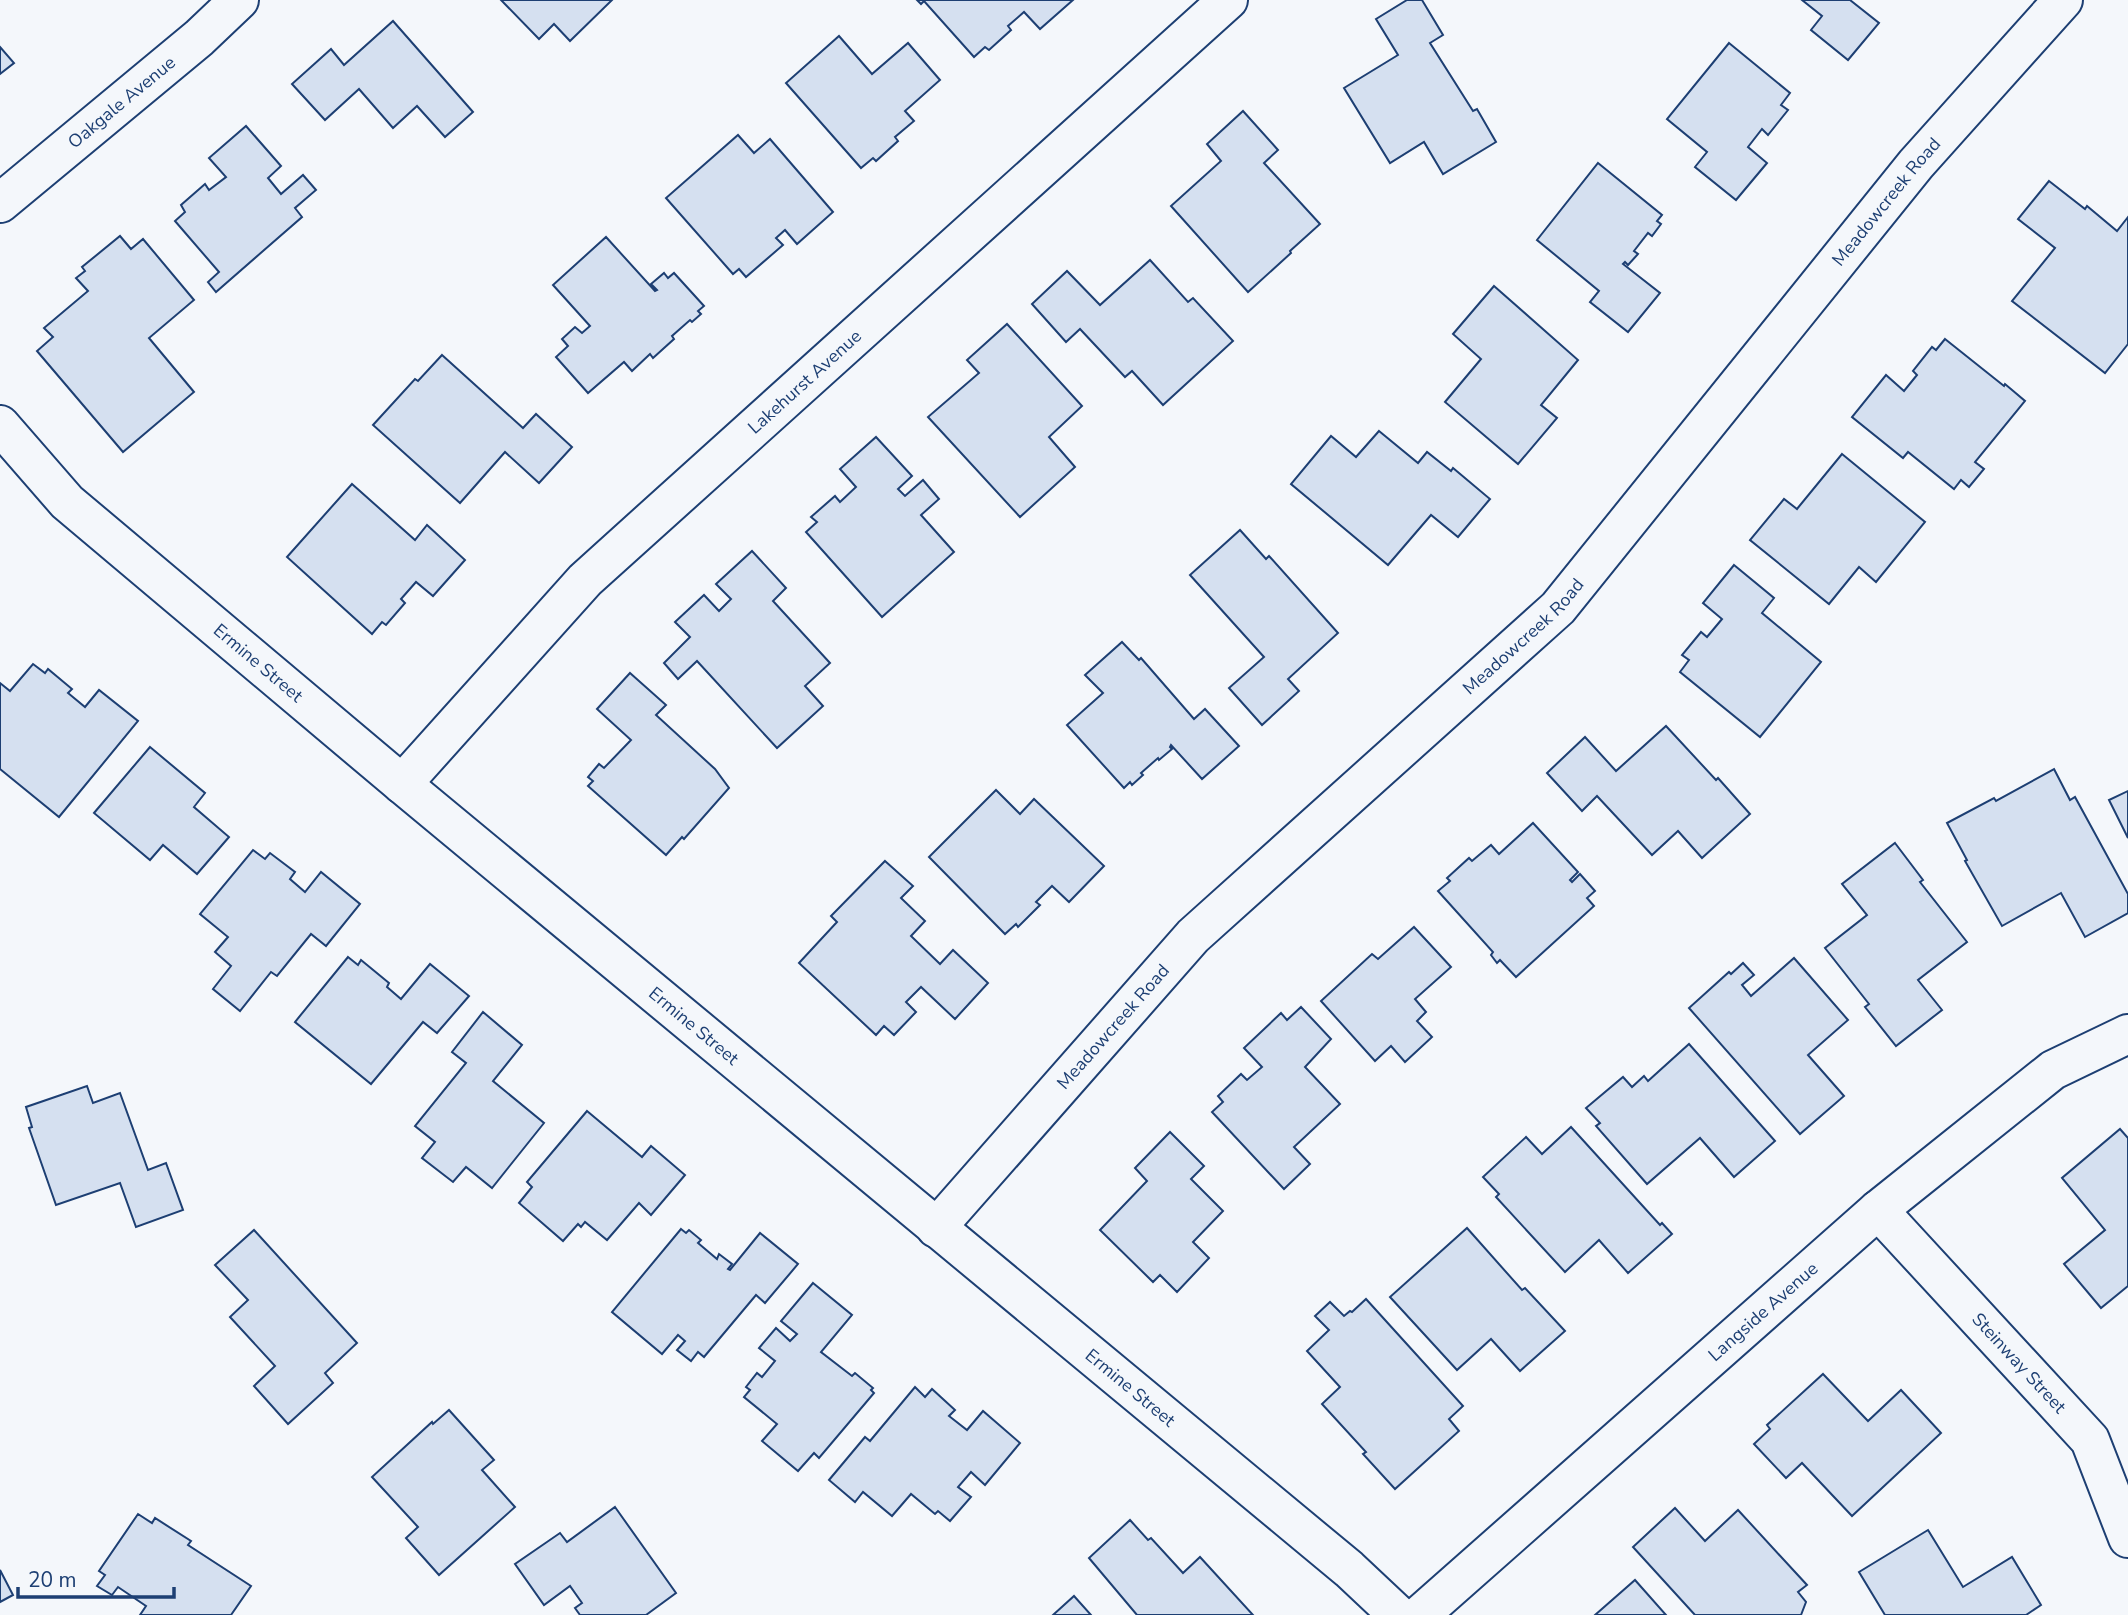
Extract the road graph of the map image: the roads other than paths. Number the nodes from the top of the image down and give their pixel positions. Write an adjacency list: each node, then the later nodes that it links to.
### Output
1 (239, 0): 4 (street, Oakgale Avenue)
2 (1228, 0): 6 (street, Lakehurst Avenue)
3 (2063, 0): 9 (street, Meadowcreek Road)
4 (0, 203)
5 (0, 425): 6 (street, Ermine Street)
6 (402, 784): 9 (street, Ermine Street)
7 (2128, 1034): 8 (street, Langside Avenue)
8 (1878, 1210): 10 (street, Steinway Street); 12 (street, Langside Avenue)
9 (936, 1228): 11 (street, Ermine Street)
10 (2128, 1538)
11 (1398, 1615)
12 (1419, 1615)

